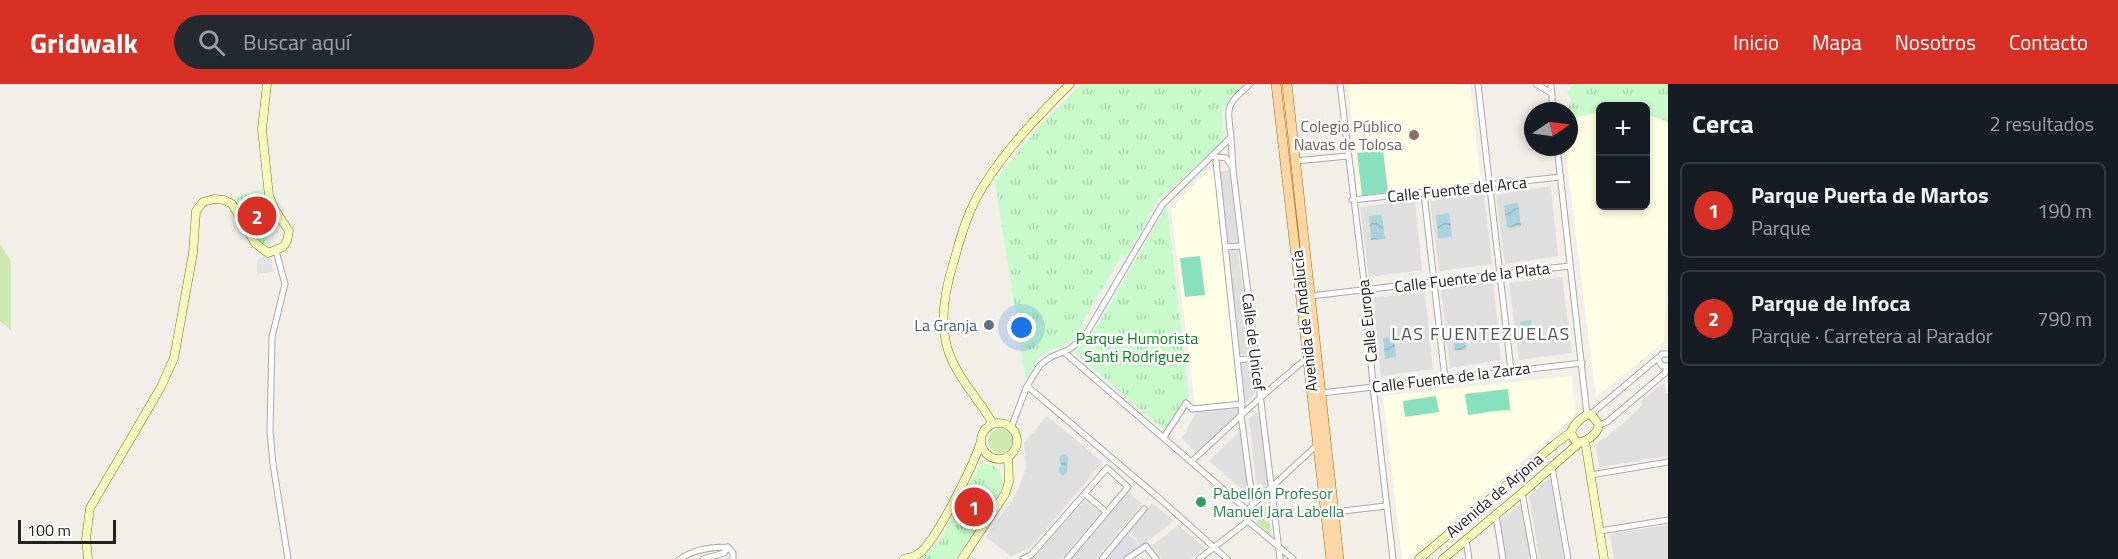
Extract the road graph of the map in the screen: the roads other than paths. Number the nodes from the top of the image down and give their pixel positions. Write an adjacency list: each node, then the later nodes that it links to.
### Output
1 (267, 84): 24 (street)
2 (1070, 84): 47 (street)
3 (1250, 84): 12 (street, Calle de Unicef)
4 (1276, 84): 29 (main road, Avenida de Andalucía)
5 (1287, 84): 16 (main road, Avenida de Andalucía)
6 (1340, 84): 13 (street, Calle Europa)
7 (1478, 84): 19 (street)
8 (1536, 84): 10 (street)
9 (1551, 84): 10 (street)
10 (1551, 93): 11 (street)
11 (1552, 102)
12 (1231, 137): 15 (street); 17 (street, Calle de Unicef)
13 (1348, 156): 16 (street); 21 (street, Calle Europa)
14 (1558, 156): 18 (street)
15 (1215, 158): 17 (street); 23 (street); 30 (street)
16 (1295, 162): 29 (main road, Avenida de Andalucía)
17 (1233, 170): 22 (street, Calle de Unicef)
18 (1561, 177): 19 (street, Calle Fuente del Arca); 25 (street)
19 (1490, 185): 20 (street, Calle Fuente del Arca); 26 (street)
20 (1424, 192): 21 (street, Calle Fuente del Arca); 27 (street)
21 (1352, 200): 28 (street, Calle Europa)
22 (1242, 246): 23 (street); 34 (street, Calle de Unicef)
23 (1225, 247): 35 (street)
24 (276, 251): 79 (street); 80 (street)
25 (1570, 266): 26 (street, Calle Fuente de la Plata); 36 (street)
26 (1499, 273): 27 (street, Calle Fuente de la Plata); 38 (street)
27 (1434, 282): 28 (street, Calle Fuente de la Plata); 39 (street)
28 (1365, 290): 29 (street, Calle Fuente de la Plata); 41 (street, Calle Europa)
29 (1306, 297): 32 (main road, Avenida de Andalucía); 42 (main road, Avenida de Andalucía)
30 (1065, 352): 40 (street); 51 (street)
31 (1668, 354): 33 (street)
32 (1308, 357): 43 (street); 54 (main road, Avenida de Andalucía)
33 (1659, 357): 37 (street); 46 (street)
34 (1255, 358): 35 (street); 43 (street, Calle de Unicef)
35 (1238, 360): 44 (street)
36 (1582, 363): 38 (street, Calle Fuente de la Zarza); 46 (street)
37 (1668, 366): 48 (street)
38 (1511, 370): 39 (street, Calle Fuente de la Zarza)
39 (1445, 379): 41 (street, Calle Fuente de la Zarza)
40 (1027, 386): 49 (street); 78 (street)
41 (1373, 386): 42 (street, Calle Fuente de la Zarza); 66 (street, Calle Europa)
42 (1321, 393): 70 (main road, Avenida de Andalucía)
43 (1261, 397): 45 (street); 62 (street, Calle de Unicef)
44 (1242, 404): 45 (street); 51 (street)
45 (1241, 415): 57 (street); 65 (street)
46 (1589, 415): 48 (street); 50 (street, Avenida de Arjona)
47 (993, 424): 49 (street); 52 (street)
48 (1599, 425): 53 (street, Avenida de Arjona)
49 (1011, 428): 55 (street)
50 (1571, 432): 53 (street); 98 (street, Avenida de Arjona)
51 (1164, 437): 57 (street)
52 (981, 441): 56 (street); 60 (street)
53 (1582, 442): 59 (street, Avenida de Arjona); 61 (street)
54 (1318, 444): 62 (street); 95 (main road, Avenida de Andalucía)
55 (1008, 456): 56 (street); 85 (street)
56 (991, 457): 60 (street)
57 (1192, 461): 68 (street)
58 (1668, 462): 61 (street)
59 (1552, 466): 63 (street, Avenida de Arjona); 103 (street)
60 (971, 468): 84 (street)
61 (1591, 475): 74 (street)
62 (1272, 488): 65 (street); 76 (street, Calle de Unicef)
63 (1522, 493): 71 (street, Avenida de Arjona); 102 (street)
64 (1085, 494): 69 (street); 69 (street); 86 (street)
65 (1253, 505): 68 (street)
66 (1386, 506): 70 (street); 97 (street, Calle Europa)
67 (1144, 509): 88 (street)
68 (1247, 510): 73 (street)
69 (1106, 512): 87 (street)
70 (1334, 512): 96 (main road, Avenida de Andalucía)
71 (1496, 516): 75 (street, Avenida de Arjona); 101 (street)
72 (1668, 520): 74 (street)
73 (1248, 521): 76 (street); 78 (street)
74 (1599, 531): 104 (street)
75 (1466, 540): 99 (street, Avenida de Arjona); 100 (street)
76 (1278, 546): 93 (street, Calle de Unicef); 94 (street)
77 (728, 547): 81 (street); 82 (street); 83 (street)
78 (1214, 547): 91 (street); 92 (street)
79 (88, 559)
80 (288, 559)
81 (680, 559)
82 (703, 559)
83 (733, 559)
84 (904, 559)
85 (962, 559)
86 (1023, 559)
87 (1067, 559)
88 (1102, 559)
89 (1127, 559): 90 (street)
90 (1156, 559)
91 (1199, 559)
92 (1227, 559)
93 (1280, 559)
94 (1293, 559)
95 (1331, 559)
96 (1339, 559)
97 (1393, 559)
98 (1419, 559)
99 (1443, 559)
100 (1469, 559)
101 (1503, 559)
102 (1534, 559)
103 (1568, 559)
104 (1604, 559)

